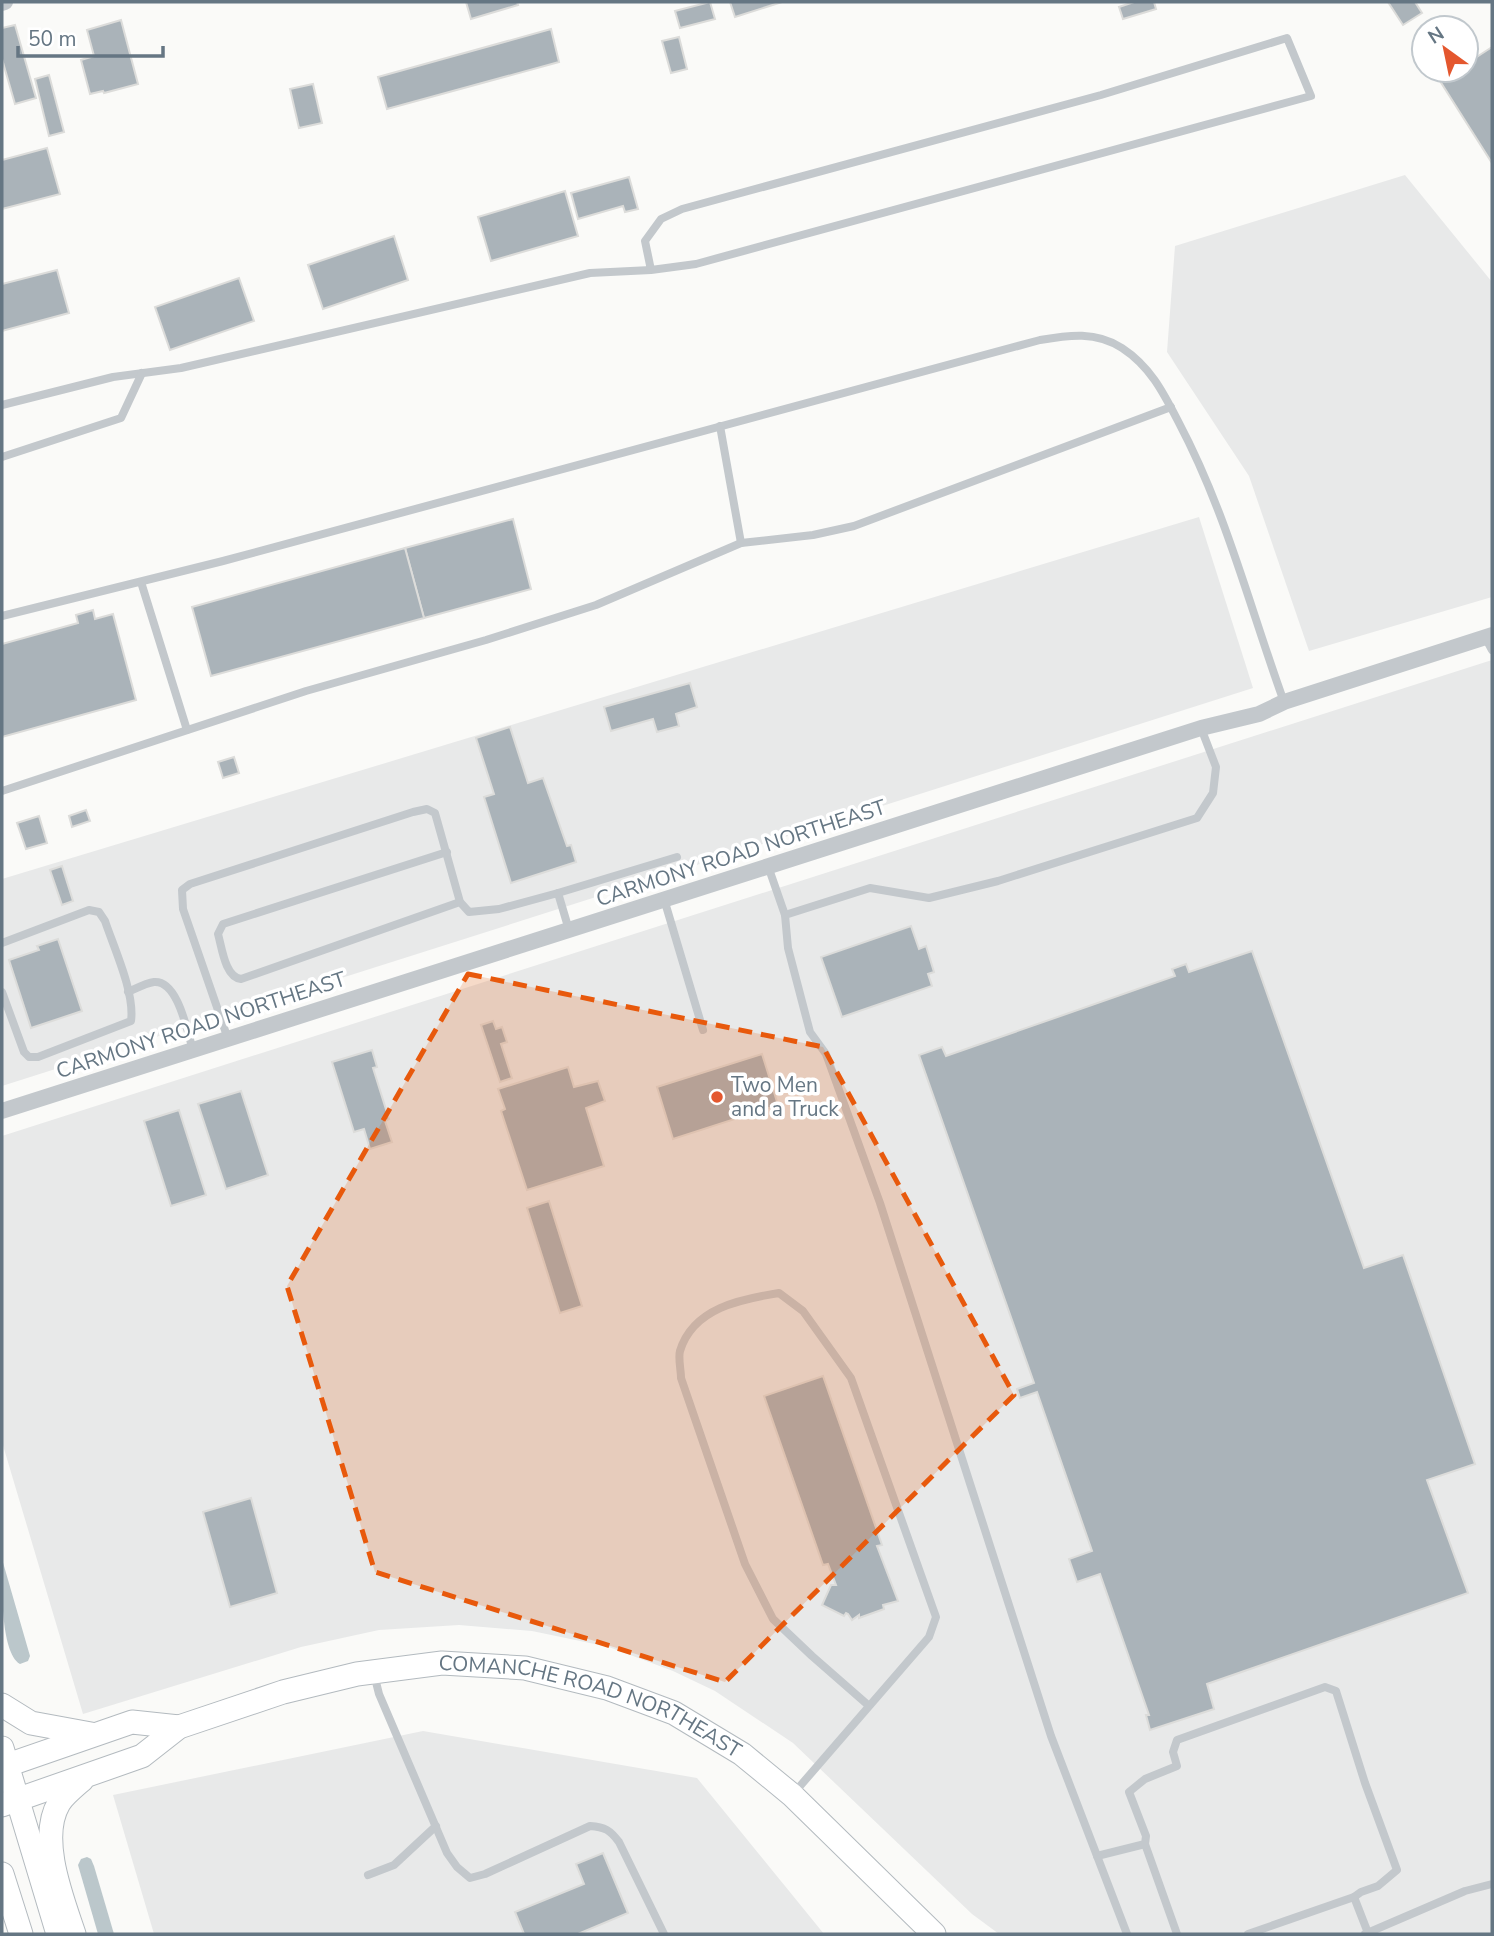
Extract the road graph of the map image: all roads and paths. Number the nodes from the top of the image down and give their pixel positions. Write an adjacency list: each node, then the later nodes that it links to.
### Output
1 (650, 270): 1 (lane); 2 (lane)
2 (142, 373): 3 (lane); 6 (lane)
3 (2, 405)
4 (1171, 407): 5 (lane); 7 (lane); 11 (lane)
5 (720, 426): 7 (lane); 8 (lane)
6 (2, 457)
7 (741, 543): 13 (lane)
8 (141, 582): 9 (lane); 13 (lane)
9 (2, 616)
10 (1490, 641): 11 (street, CARMONY ROAD NORTHEAST)
11 (1284, 702): 12 (street, CARMONY ROAD NORTHEAST)
12 (1201, 728): 17 (street, CARMONY ROAD NORTHEAST); 21 (lane)
13 (187, 730): 14 (lane)
14 (2, 791)
15 (447, 852): 20 (lane); 20 (lane); 27 (lane)
16 (677, 857): 18 (lane)
17 (768, 866): 19 (street, CARMONY ROAD NORTHEAST); 21 (lane)
18 (558, 893): 20 (lane); 22 (lane)
19 (664, 899): 22 (street, CARMONY ROAD NORTHEAST); 26 (lane)
20 (460, 902)
21 (785, 915): 41 (lane)
22 (569, 930): 27 (street, CARMONY ROAD NORTHEAST)
23 (2, 943): 25 (lane)
24 (2, 992): 25 (lane)
25 (128, 992): 28 (lane)
26 (704, 1030)
27 (228, 1039): 28 (street, CARMONY ROAD NORTHEAST)
28 (193, 1050): 29 (street, CARMONY ROAD NORTHEAST)
29 (2, 1111)
30 (373, 1671): 33 (main road, COMANCHE ROAD NORTHEAST); 37 (main road, COMANCHE ROAD NORTHEAST); 39 (lane)
31 (2, 1705): 34 (main road)
32 (868, 1705): 32 (lane); 37 (lane)
33 (180, 1727): 34 (main road, COMANCHE ROAD NORTHEAST); 36 (main road, COMANCHE ROAD NORTHEAST)
34 (95, 1735): 35 (main road, COMANCHE ROAD NORTHEAST)
35 (4, 1760): 38 (main road)
36 (87, 1775): 38 (main road, COMANCHE ROAD NORTHEAST); 48 (main road)
37 (792, 1795): 50 (main road, COMANCHE ROAD NORTHEAST)
38 (9, 1803): 47 (main road)
39 (436, 1826): 43 (lane); 49 (lane)
40 (1145, 1844): 41 (lane); 45 (lane); 52 (lane)
41 (1097, 1856): 51 (lane)
42 (2, 1874): 46 (main road)
43 (368, 1875)
44 (1492, 1884): 54 (lane)
45 (1354, 1897): 53 (lane); 54 (lane)
46 (21, 1934)
47 (58, 1934)
48 (74, 1934)
49 (664, 1934)
50 (934, 1934)
51 (1128, 1934)
52 (1177, 1934)
53 (1248, 1934)
54 (1366, 1934)

